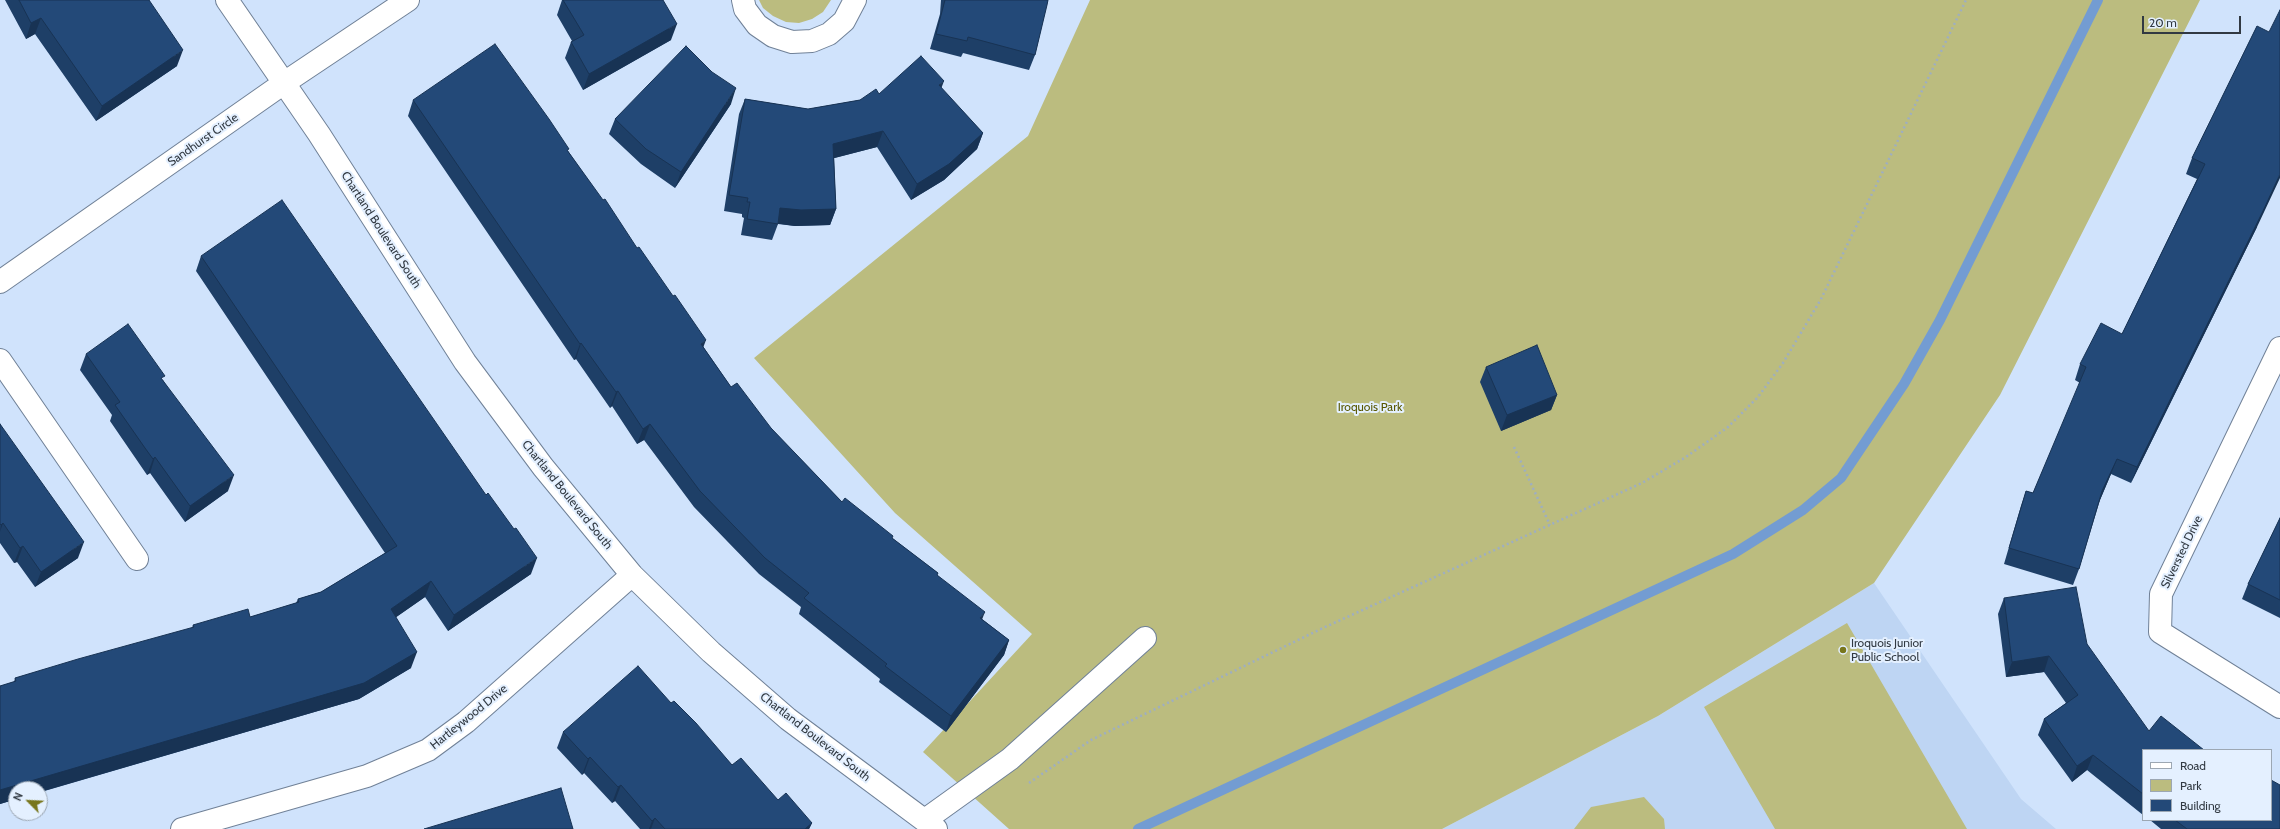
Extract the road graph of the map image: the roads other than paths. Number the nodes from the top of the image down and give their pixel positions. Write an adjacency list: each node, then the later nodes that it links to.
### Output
1 (227, 0): 5 (street, Chartland Boulevard South)
2 (408, 0): 5 (street, Sandhurst Circle)
3 (743, 0): 4 (street)
4 (855, 0)
5 (284, 83): 6 (street, Sandhurst Circle); 10 (street, Chartland Boulevard South)
6 (0, 282)
7 (2280, 348): 12 (street, Silversted Drive)
8 (0, 360): 9 (street)
9 (137, 559)
10 (632, 575): 13 (street, Chartland Boulevard South); 14 (street, Hartleywood Drive)
11 (1145, 638): 13 (street)
12 (2280, 706)
13 (930, 825)
14 (182, 829)

